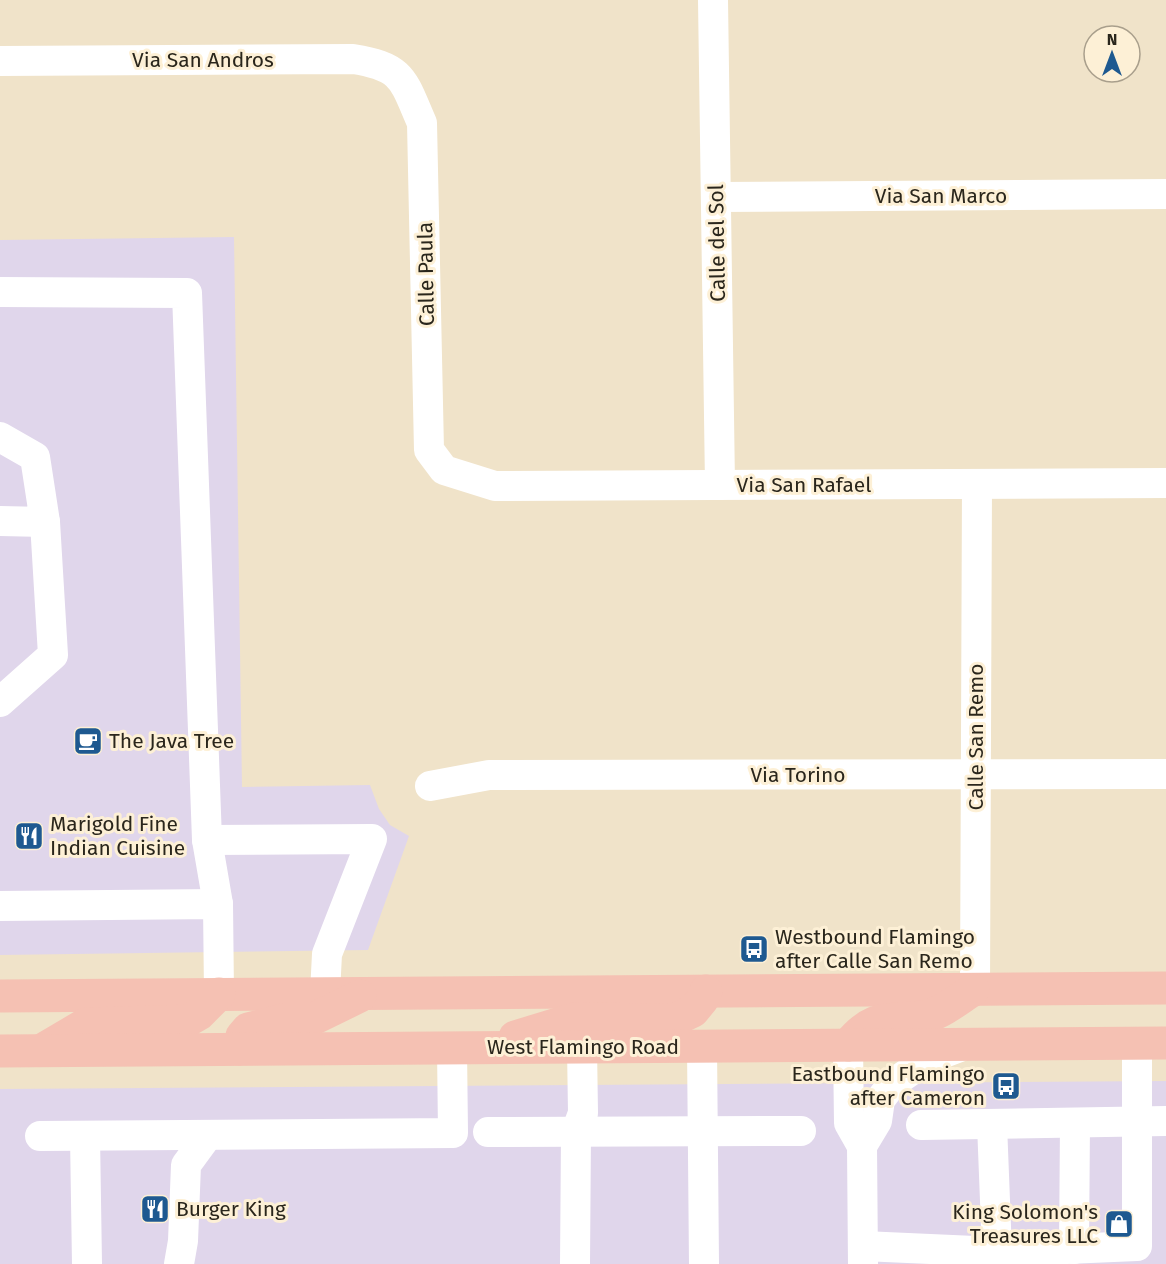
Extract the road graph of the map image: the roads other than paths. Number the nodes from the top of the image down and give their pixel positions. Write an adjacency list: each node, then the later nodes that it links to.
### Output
1 (713, 0): 5 (street, Calle del Sol)
2 (0, 62): 3 (street, Via San Andros)
3 (402, 77): 8 (street, Calle Paula)
4 (1166, 194): 5 (street, Via San Marco)
5 (716, 197): 11 (street, Calle del Sol)
6 (0, 292): 18 (street)
7 (0, 437): 13 (street)
8 (444, 470): 11 (street, Via San Rafael)
9 (1166, 483): 10 (street, Via San Rafael)
10 (977, 484): 11 (street, Via San Rafael); 16 (street, Calle San Remo)
11 (720, 485)
12 (0, 521): 13 (street)
13 (45, 522): 14 (street)
14 (0, 702)
15 (1166, 774): 16 (street, Via Torino)
16 (976, 775): 17 (street, Via Torino); 22 (street, Calle San Remo)
17 (430, 786)
18 (207, 840): 19 (street); 24 (street)
19 (218, 904): 20 (street); 26 (street)
20 (0, 906)
21 (1166, 988): 22 (main road)
22 (975, 989): 23 (main road); 30 (main road)
23 (706, 991): 25 (main road); 33 (main road)
24 (325, 993): 25 (main road); 26 (main road)
25 (367, 993): 34 (main road)
26 (219, 994): 27 (main road); 36 (main road)
27 (0, 996)
28 (1151, 1043): 29 (main road, West Flamingo Road); 37 (street)
29 (972, 1044): 30 (main road, West Flamingo Road); 48 (street)
30 (848, 1045): 31 (main road, West Flamingo Road); 48 (street)
31 (702, 1046): 32 (main road, West Flamingo Road); 41 (street)
32 (582, 1047): 33 (main road, West Flamingo Road); 44 (street)
33 (465, 1048): 34 (main road, West Flamingo Road); 45 (street)
34 (239, 1049): 36 (main road, West Flamingo Road)
35 (0, 1051): 36 (main road, West Flamingo Road)
36 (40, 1051)
37 (1152, 1121): 38 (street); 49 (street)
38 (1075, 1123): 39 (street); 49 (street)
39 (992, 1124): 40 (street); 50 (street)
40 (921, 1125)
41 (702, 1131): 42 (street); 44 (street); 55 (street)
42 (801, 1131)
43 (488, 1132): 44 (street)
44 (576, 1132): 54 (street)
45 (208, 1135): 47 (street); 53 (street)
46 (40, 1136): 47 (street)
47 (85, 1136): 52 (street)
48 (862, 1146): 51 (street)
49 (1074, 1249): 50 (street)
50 (997, 1252): 51 (street)
51 (863, 1255)
52 (87, 1264)
53 (179, 1264)
54 (575, 1264)
55 (704, 1264)

